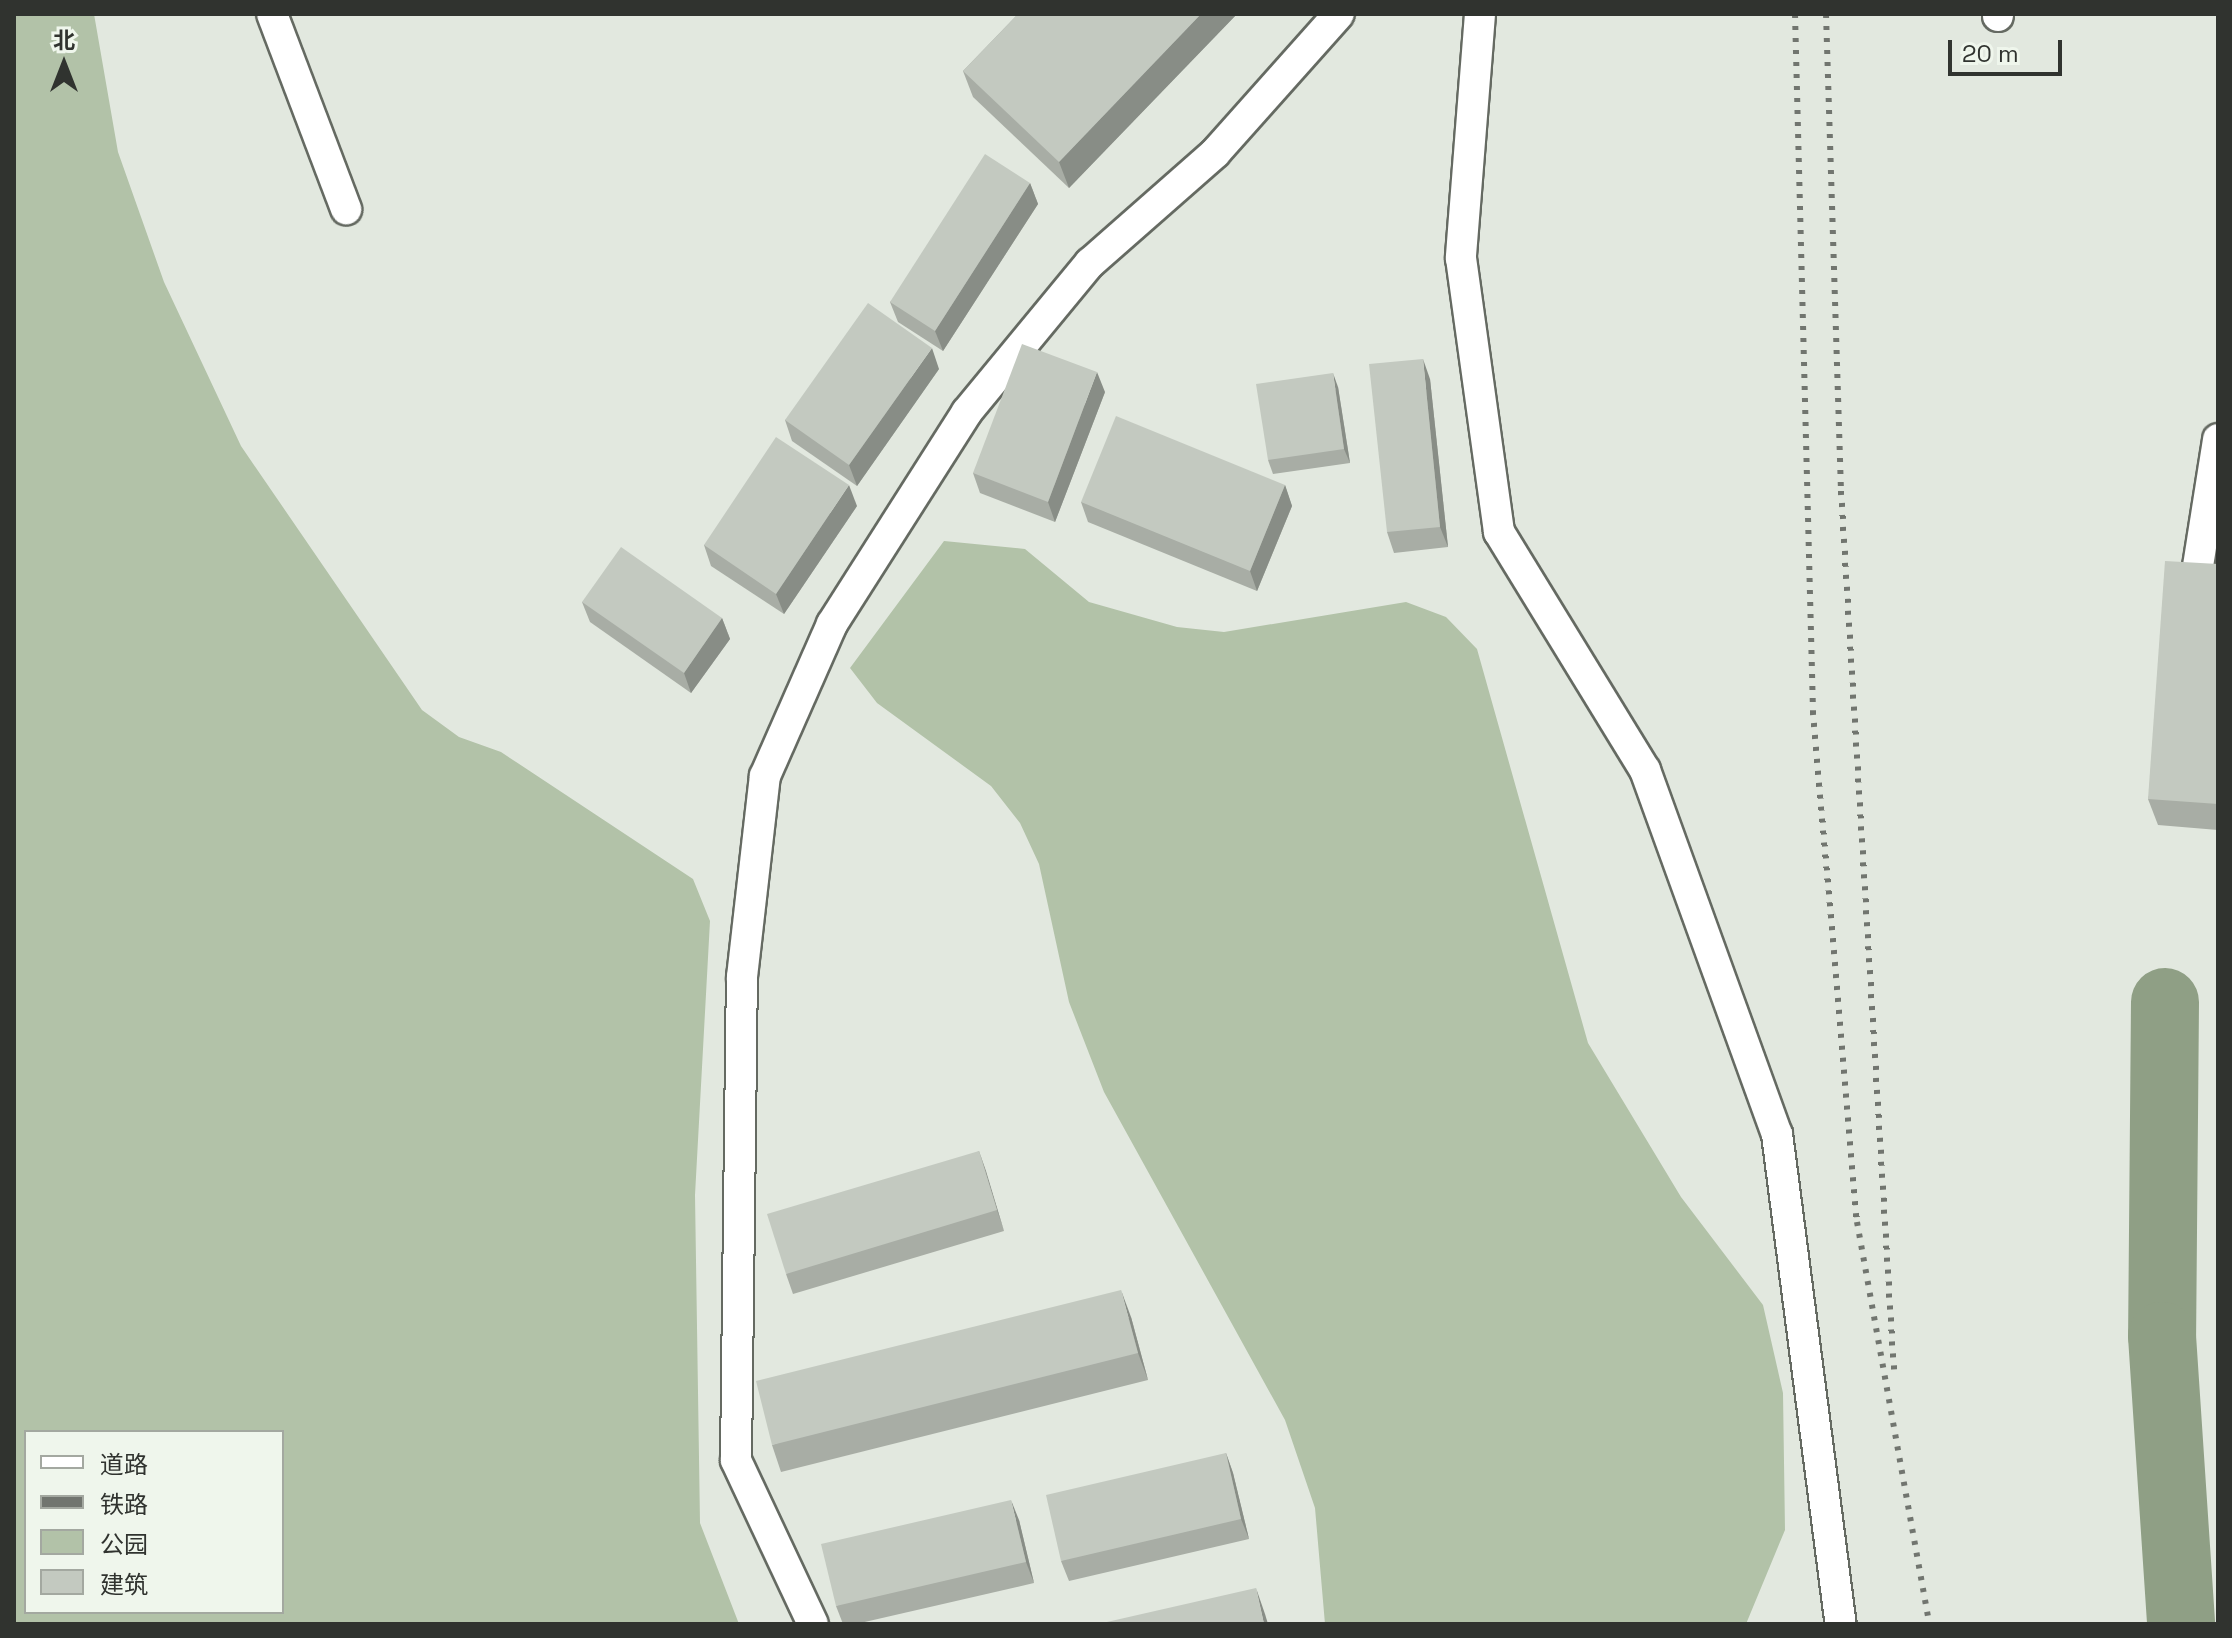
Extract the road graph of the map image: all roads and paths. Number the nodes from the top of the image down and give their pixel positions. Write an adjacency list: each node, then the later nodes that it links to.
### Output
1 (272, 14): 4 (street)
2 (1339, 14): 7 (street)
3 (1480, 14): 8 (street)
4 (346, 209)
5 (2218, 439): 6 (street)
6 (2188, 631)
7 (813, 1624)
8 (1841, 1624)

